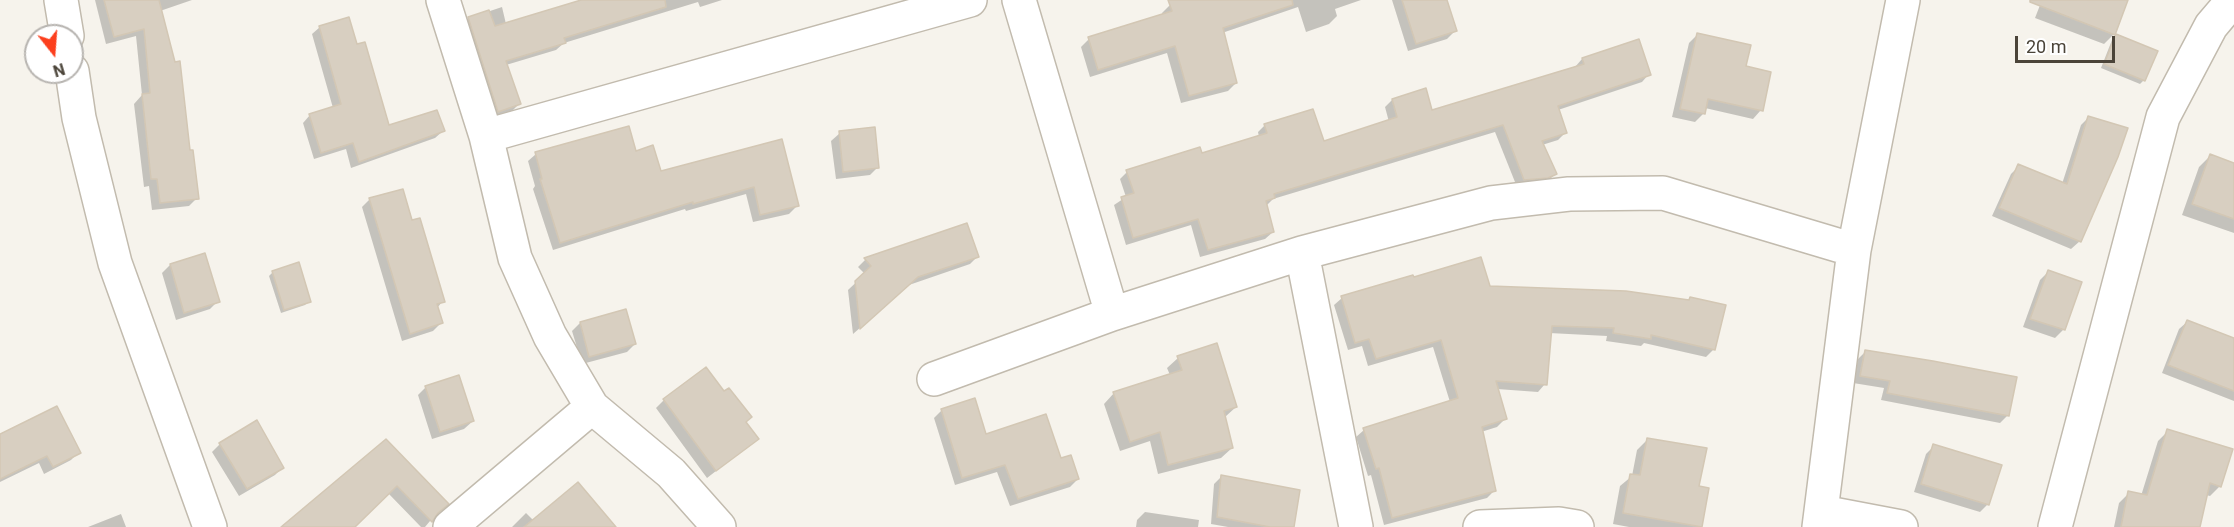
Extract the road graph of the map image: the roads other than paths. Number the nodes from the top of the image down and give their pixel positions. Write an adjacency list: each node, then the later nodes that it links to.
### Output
1 (61, 0): 7 (street)
2 (443, 0): 9 (street)
3 (970, 0): 9 (street)
4 (1019, 0): 12 (street)
5 (1903, 0): 10 (street)
6 (2233, 0): 23 (street)
7 (65, 24)
8 (74, 84): 16 (street)
9 (486, 136): 14 (street)
10 (1854, 250): 11 (street); 15 (street)
11 (1302, 253): 12 (street); 19 (street)
12 (1112, 314): 13 (street)
13 (934, 379)
14 (592, 407): 17 (street); 18 (street)
15 (1821, 520): 22 (street)
16 (210, 527)
17 (450, 527)
18 (719, 527)
19 (1356, 527)
20 (1480, 527): 21 (street)
21 (1577, 527)
22 (1901, 527)
23 (2055, 527)

